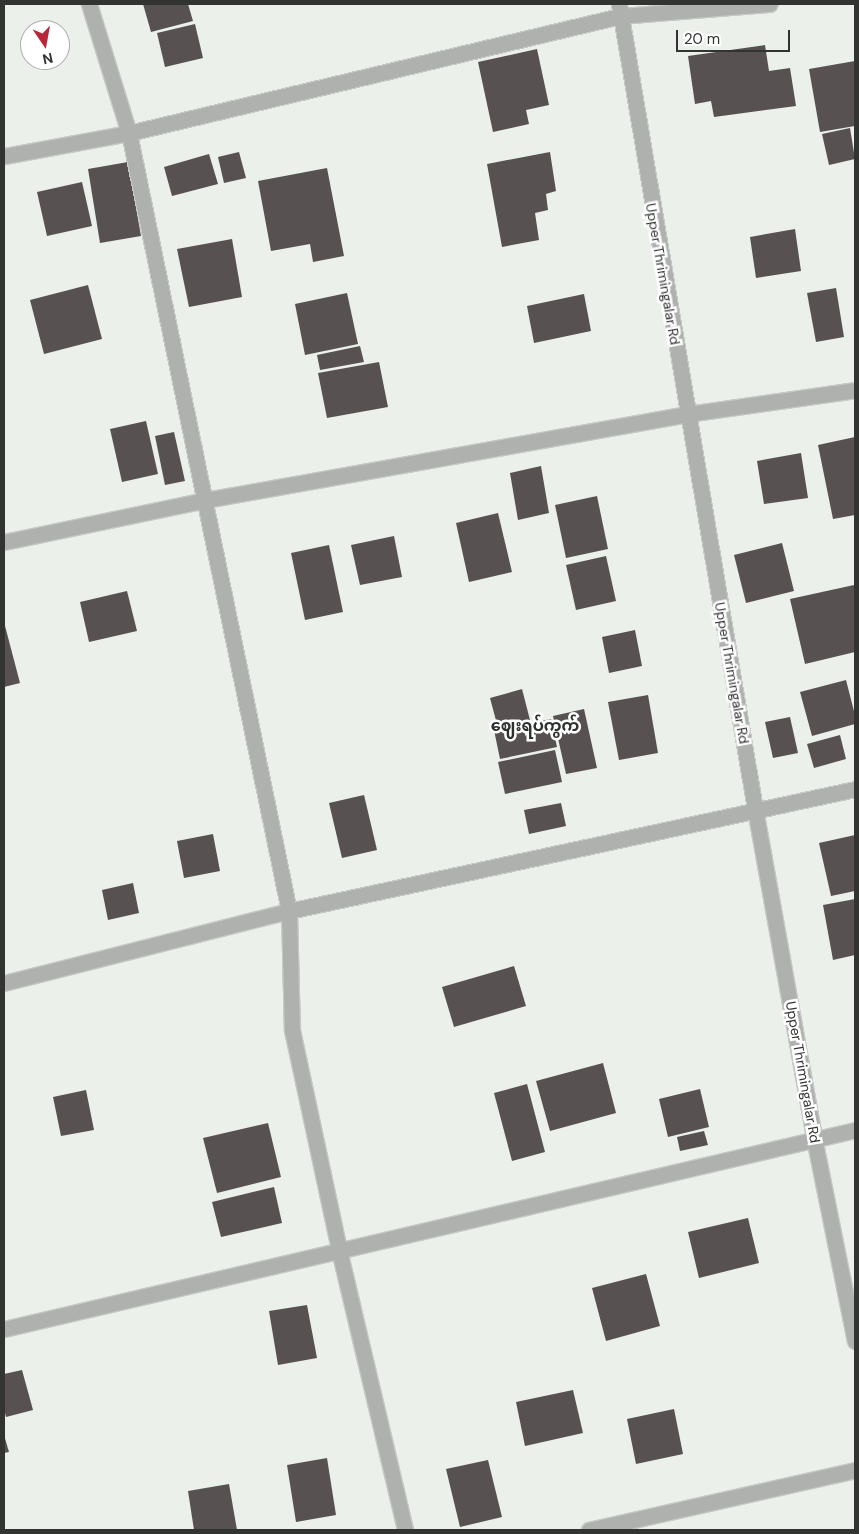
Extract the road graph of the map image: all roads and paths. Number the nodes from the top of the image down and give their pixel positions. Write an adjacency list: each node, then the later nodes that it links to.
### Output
1 (89, 4): 4 (street)
2 (770, 4): 3 (street)
3 (619, 10): 4 (street); 7 (street, Upper Thrimingalar Rd)
4 (130, 133): 5 (street); 8 (street)
5 (4, 156)
6 (855, 390): 7 (street)
7 (687, 414): 8 (street); 11 (street, Upper Thrimingalar Rd)
8 (205, 500): 9 (street); 12 (street)
9 (4, 542)
10 (855, 790): 11 (street)
11 (755, 810): 12 (street); 15 (street, Upper Thrimingalar Rd)
12 (289, 911): 13 (street); 16 (street)
13 (4, 983)
14 (855, 1130): 15 (street)
15 (814, 1138): 16 (street); 18 (street, Upper Thrimingalar Rd)
16 (339, 1250): 17 (street); 20 (street)
17 (4, 1329)
18 (855, 1341)
19 (855, 1470): 21 (street)
20 (405, 1530)
21 (589, 1530)

